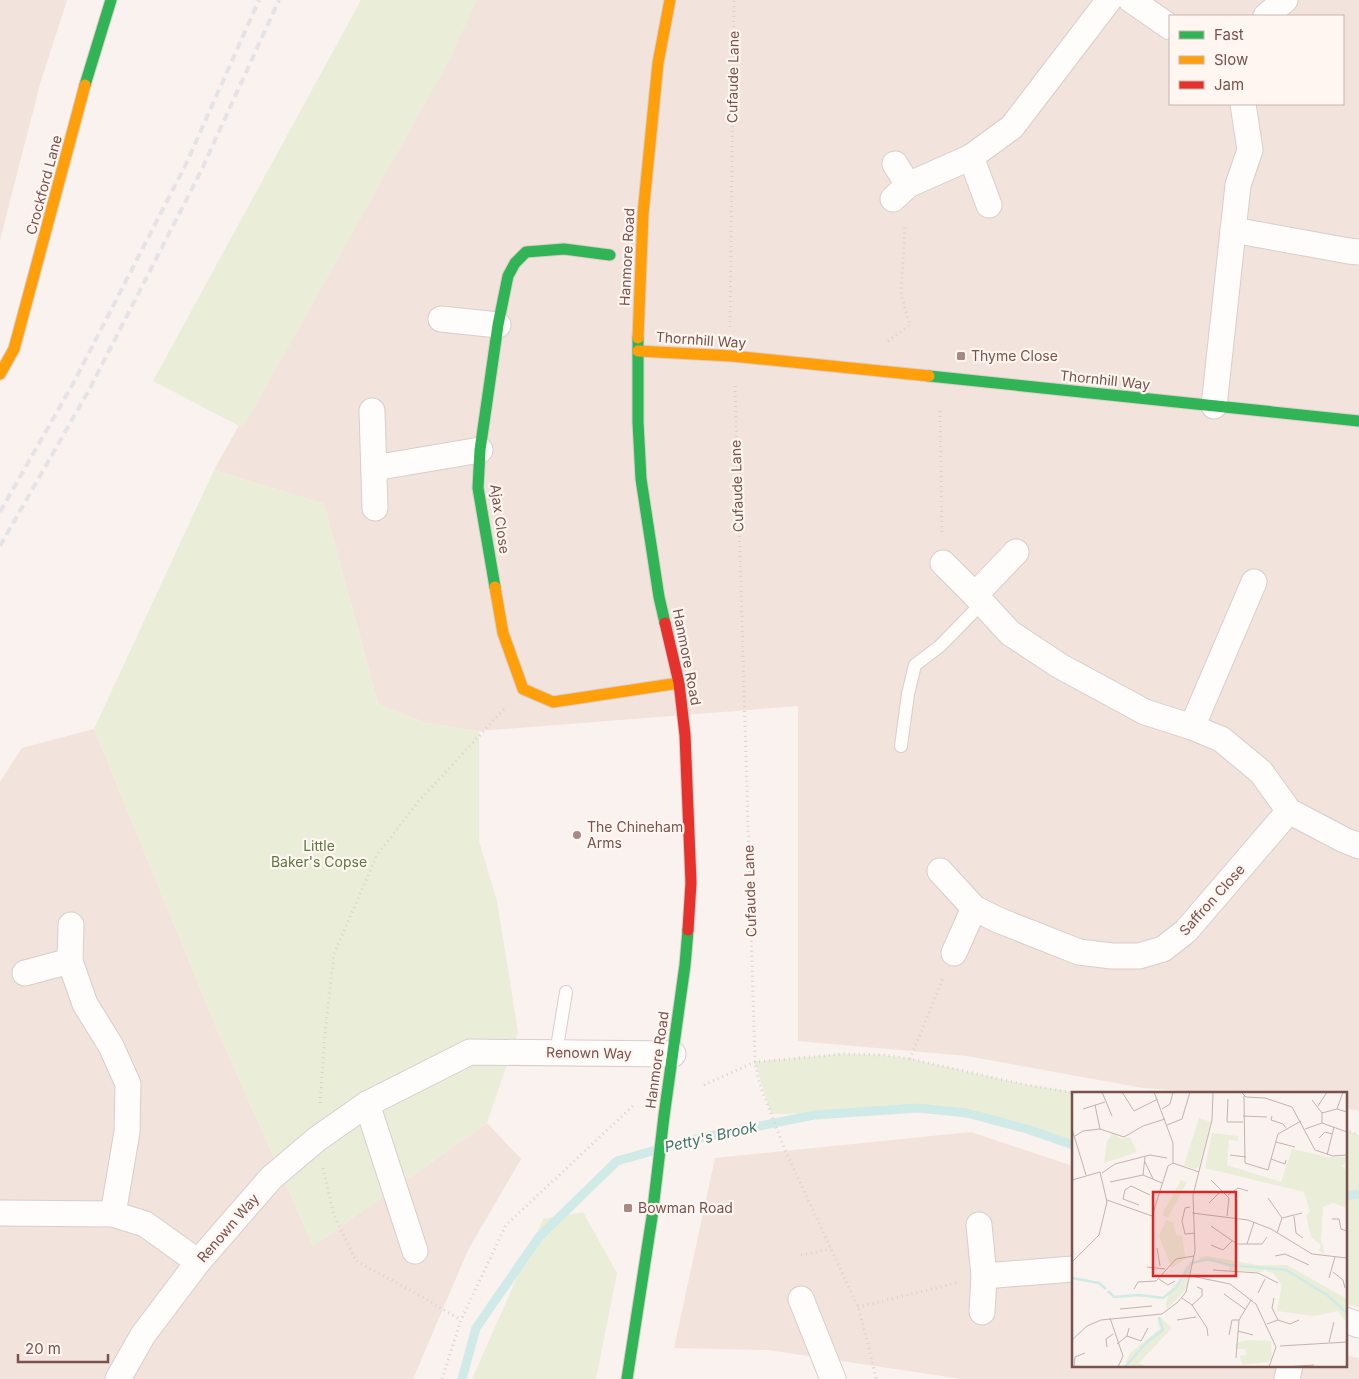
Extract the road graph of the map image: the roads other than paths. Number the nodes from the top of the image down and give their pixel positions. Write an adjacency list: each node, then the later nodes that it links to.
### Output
1 (110, 0): 18 (street, Crockford Lane)
2 (670, 0): 17 (street, Hanmore Road)
3 (1109, 0): 9 (street)
4 (1131, 0): 7 (street)
5 (1285, 0): 6 (street)
6 (1267, 15)
7 (1169, 26)
8 (1242, 105): 12 (street)
9 (972, 157): 10 (street); 11 (street)
10 (899, 182)
11 (989, 205)
12 (1233, 230): 13 (street); 19 (street)
13 (1359, 252)
14 (610, 255): 16 (street, Ajax Close)
15 (441, 319): 16 (street)
16 (498, 325): 22 (street, Ajax Close)
17 (638, 351): 19 (street, Thornhill Way); 29 (street, Hanmore Road)
18 (0, 374)
19 (1214, 406): 21 (street, Thornhill Way)
20 (372, 411): 23 (street)
21 (1359, 421)
22 (480, 450): 23 (street); 29 (street, Ajax Close)
23 (374, 468): 24 (street)
24 (375, 508)
25 (1016, 552): 28 (street)
26 (943, 563): 28 (street)
27 (1254, 582): 30 (street)
28 (979, 599): 30 (street); 31 (lane)
29 (679, 683): 42 (street, Hanmore Road)
30 (1192, 727): 32 (street)
31 (901, 746)
32 (1289, 811): 33 (street); 35 (street, Saffron Close)
33 (1359, 846)
34 (940, 871): 35 (street, Saffron Close)
35 (974, 908): 37 (street)
36 (71, 925): 38 (street)
37 (954, 953)
38 (70, 961): 39 (street); 45 (street)
39 (25, 973)
40 (566, 992): 41 (lane)
41 (556, 1053): 42 (street, Renown Way); 43 (street, Renown Way)
42 (673, 1054): 56 (street, Hanmore Road)
43 (368, 1104): 47 (street); 48 (street, Renown Way)
44 (0, 1213): 45 (street)
45 (113, 1214): 48 (street)
46 (979, 1225): 50 (street)
47 (415, 1251)
48 (198, 1262): 57 (street, Renown Way)
49 (1072, 1269): 50 (street)
50 (984, 1276): 52 (street)
51 (801, 1299): 58 (street)
52 (982, 1312)
53 (1346, 1320): 54 (street)
54 (1359, 1325)
55 (1290, 1366): 59 (street)
56 (632, 1378)
57 (118, 1379)
58 (833, 1379)
59 (1287, 1379)

